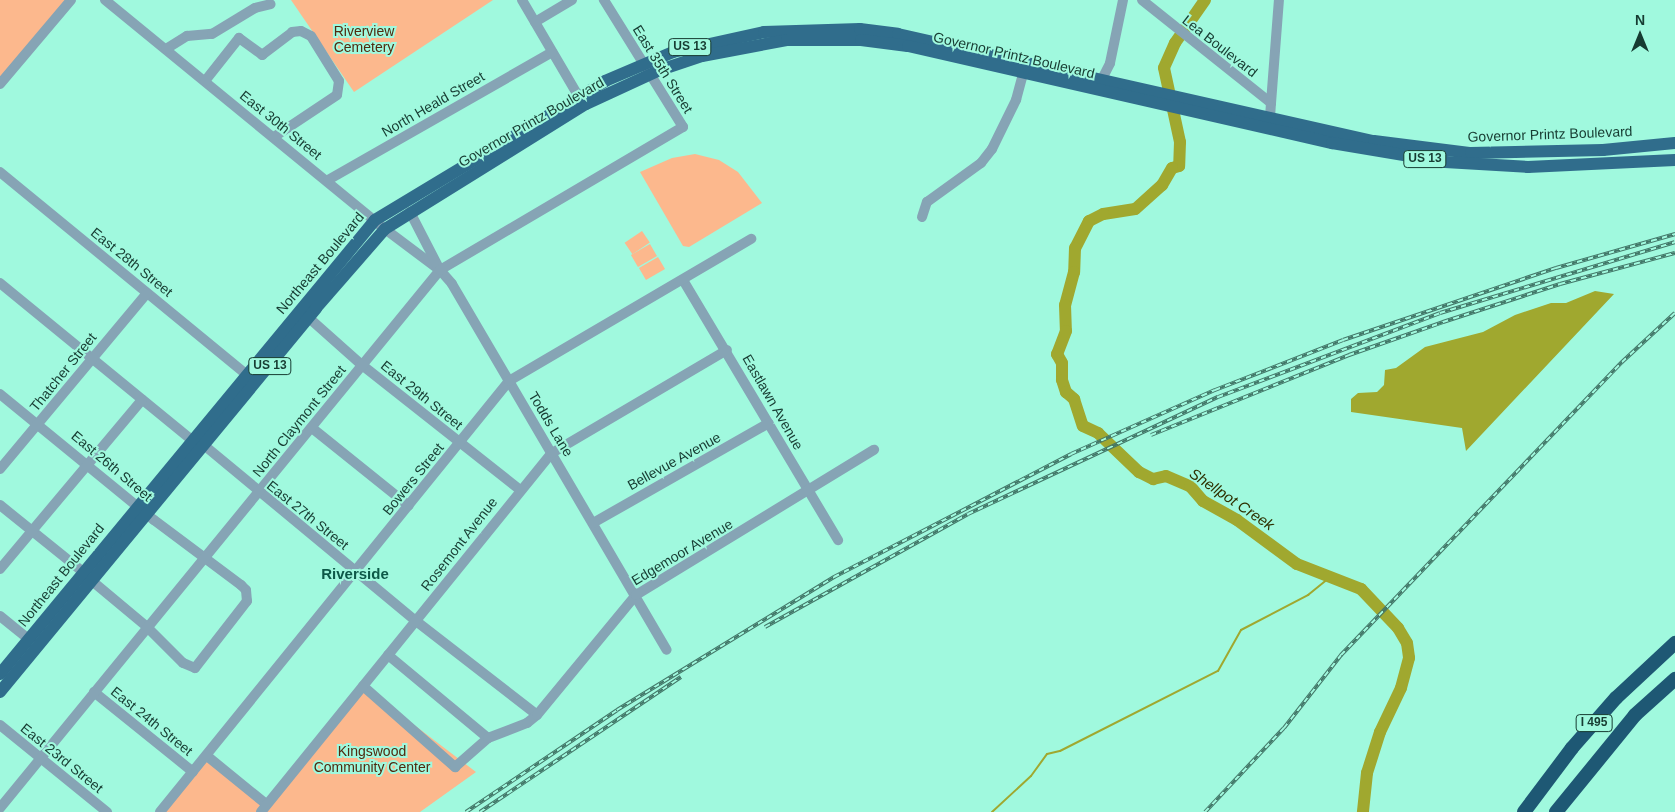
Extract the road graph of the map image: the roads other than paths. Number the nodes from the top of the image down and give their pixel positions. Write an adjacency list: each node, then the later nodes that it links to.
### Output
1 (71, 0): 17 (street)
2 (106, 0): 11 (street, East 30th Street)
3 (522, 0): 10 (street)
4 (572, 0): 10 (street)
5 (604, 0): 14 (street, East 35th Street)
6 (1122, 0): 16 (street)
7 (1142, 0): 22 (street, Lea Boulevard)
8 (1279, 0): 22 (street)
9 (270, 4): 11 (street)
10 (535, 22): 12 (street)
11 (166, 49): 15 (street, East 30th Street)
12 (552, 52): 20 (street); 31 (street, North Heald Street)
13 (1024, 68): 14 (main road, Governor Printz Boulevard / US 13); 16 (main road, Governor Printz Boulevard / US 13); 18 (main road, Governor Printz Boulevard / US 13); 33 (street)
14 (646, 69): 20 (main road, Governor Printz Boulevard / US 13); 24 (street, East 35th Street)
15 (205, 81): 25 (street, East 30th Street); 25 (street)
16 (1101, 81): 18 (main road); 19 (main road, Governor Printz Boulevard / US 13)
17 (0, 84)
18 (1078, 86): 19 (main road, Governor Printz Boulevard / US 13)
19 (1163, 100): 21 (main road, Governor Printz Boulevard / US 13)
20 (583, 101): 32 (main road, Governor Printz Boulevard / US 13); 34 (main road, Northeast Boulevard / US 13)
21 (1179, 103): 23 (main road, Governor Printz Boulevard / US 13); 27 (main road, Governor Printz Boulevard / US 13)
22 (1271, 103): 23 (street)
23 (1270, 118): 28 (main road, Governor Printz Boulevard / US 13)
24 (683, 127): 37 (street, North Claymont Street)
25 (274, 137): 31 (street, East 30th Street)
26 (1675, 142): 28 (main road, Governor Printz Boulevard / US 13)
27 (1357, 147): 28 (main road); 29 (main road, Governor Printz Boulevard / US 13)
28 (1438, 149)
29 (1675, 160)
30 (0, 172): 40 (street, East 28th Street)
31 (328, 180): 34 (street, East 30th Street)
32 (410, 212): 35 (main road, Governor Printz Boulevard / US 13); 37 (street, Todds Lane)
33 (922, 217)
34 (375, 220): 35 (street, East 30th Street); 45 (main road, Northeast Boulevard / US 13)
35 (385, 229): 37 (street, East 30th Street); 41 (main road, Northeast Boulevard / US 13)
36 (751, 239): 38 (street, Bowers Street)
37 (440, 270): 44 (street, North Claymont Street); 46 (street, Todds Lane)
38 (683, 280): 42 (street, Eastlawn Avenue); 46 (street, Bowers Street)
39 (0, 283): 43 (street)
40 (148, 292): 43 (street, Thatcher Street); 45 (street, East 28th Street)
41 (309, 318): 44 (street, East 29th Street); 52 (main road, Northeast Boulevard / US 13)
42 (726, 350): 49 (street, Eastlawn Avenue); 57 (street, Rosemont Avenue)
43 (92, 357): 48 (street); 50 (street, Thatcher Street)
44 (362, 365): 51 (street, North Claymont Street); 54 (street, East 29th Street)
45 (246, 374): 52 (main road); 53 (main road, Northeast Boulevard / US 13)
46 (509, 381): 54 (street, Bowers Street); 57 (street, Todds Lane)
47 (0, 394): 50 (street, East 26th Street)
48 (142, 400): 53 (street); 58 (street)
49 (769, 423): 61 (street, Eastlawn Avenue); 67 (street, Bellevue Avenue)
50 (38, 424): 58 (street, East 26th Street); 59 (street, Thatcher Street)
51 (312, 428): 62 (street, North Claymont Street); 65 (street)
52 (213, 435): 55 (main road, Northeast Boulevard / US 13)
53 (192, 440): 64 (main road, Northeast Boulevard / US 13)
54 (461, 443): 60 (street, East 29th Street); 65 (street, Bowers Street)
55 (205, 446): 62 (street, East 27th Street); 66 (main road, Northeast Boulevard / US 13)
56 (874, 450): 61 (street, Edgemoor Avenue)
57 (552, 452): 60 (street, Rosemont Avenue); 67 (street, Todds Lane)
58 (90, 466): 64 (street, East 26th Street); 68 (street)
59 (0, 469)
60 (520, 490): 76 (street, Rosemont Avenue)
61 (809, 491): 69 (street, Eastlawn Avenue); 74 (street, Edgemoor Avenue)
62 (259, 493): 70 (street, North Claymont Street); 72 (street, East 27th Street)
63 (0, 505): 68 (street)
64 (138, 506): 66 (street, East 26th Street); 73 (main road, Northeast Boulevard / US 13)
65 (409, 506): 72 (street, Bowers Street)
66 (148, 515): 70 (street, East 26th Street); 73 (main road, Northeast Boulevard / US 13)
67 (593, 523): 74 (street, Todds Lane)
68 (31, 531): 71 (street); 73 (street)
69 (838, 540)
70 (206, 559): 77 (street, North Claymont Street); 77 (street, East 26th Street)
71 (0, 569)
72 (355, 570): 76 (street, East 27th Street); 92 (street, Bowers Street)
73 (87, 576): 77 (street); 78 (main road, Northeast Boulevard / US 13); 87 (main road, Northeast Boulevard / US 13)
74 (636, 595): 80 (street, Todds Lane); 89 (street, Edgemoor Avenue)
75 (0, 616): 78 (street)
76 (416, 621): 82 (street, Rosemont Avenue); 89 (street, East 27th Street)
77 (146, 626): 88 (street, North Claymont Street)
78 (28, 639): 81 (main road, Northeast Boulevard / US 13)
79 (1675, 644): 99 (highway, I 495)
80 (668, 650)
81 (18, 652): 83 (main road, Northeast Boulevard / US 13); 85 (main road)
82 (388, 655): 86 (street, Rosemont Avenue); 91 (street)
83 (0, 674)
84 (1675, 679): 100 (highway, I 495)
85 (0, 681)
86 (364, 686): 91 (street); 96 (street, Rosemont Avenue)
87 (0, 692)
88 (94, 692): 93 (street, North Claymont Street); 94 (street, East 24th Street)
89 (537, 715): 91 (street)
90 (0, 725): 93 (street, East 23rd Street)
91 (488, 738)
92 (207, 756): 94 (street, Bowers Street); 96 (street, East 24th Street)
93 (38, 757): 95 (street, North Claymont Street); 97 (street, East 23rd Street)
94 (193, 772): 98 (street, Bowers Street)
95 (0, 808)
96 (264, 808)
97 (107, 812)
98 (160, 812)
99 (1524, 812)
100 (1556, 812)

